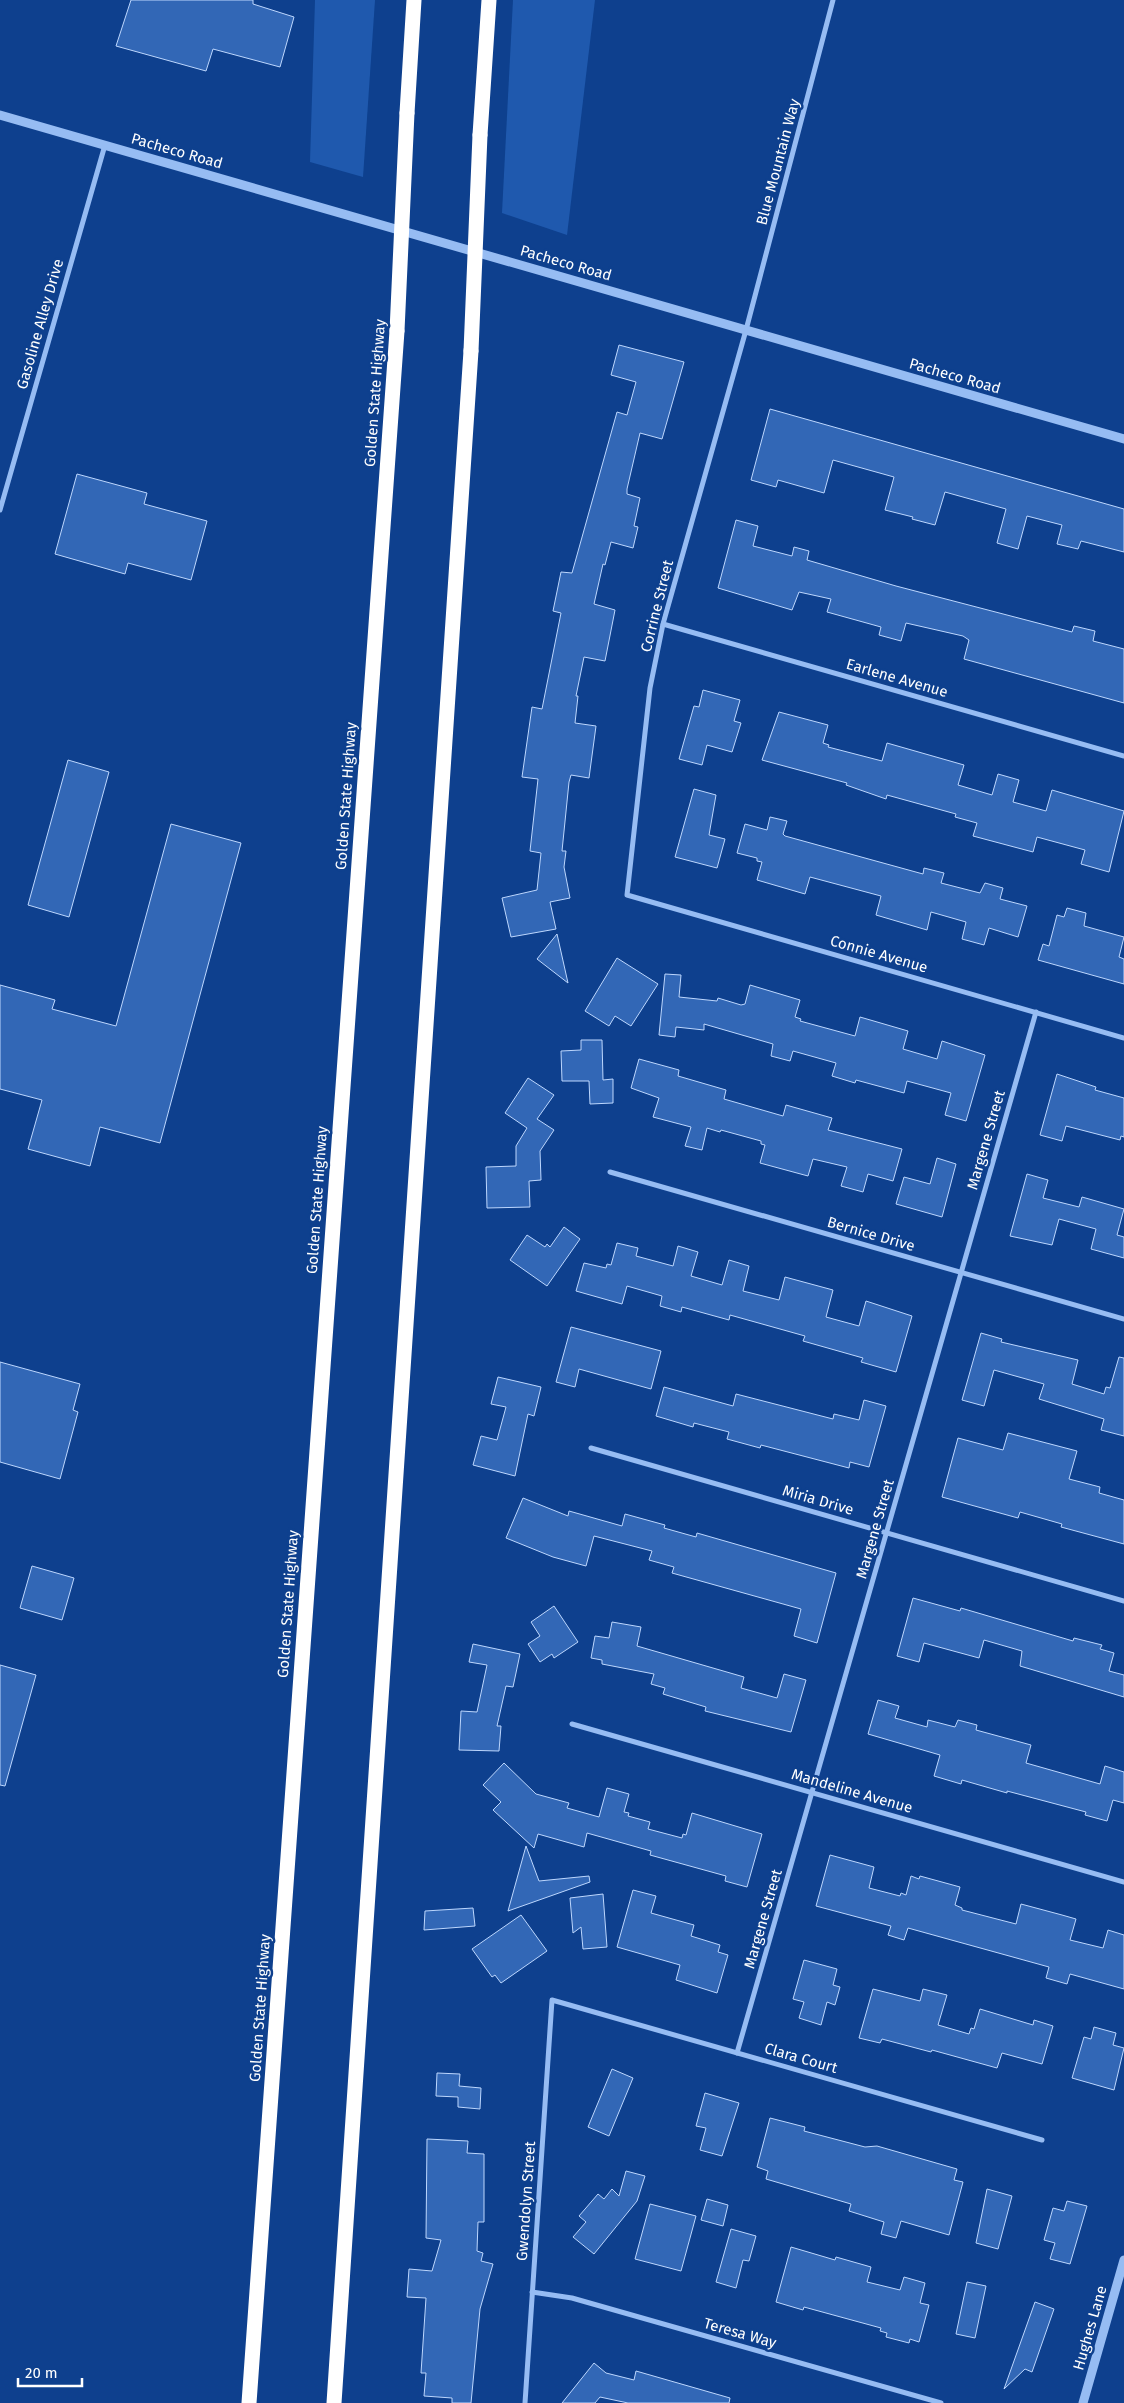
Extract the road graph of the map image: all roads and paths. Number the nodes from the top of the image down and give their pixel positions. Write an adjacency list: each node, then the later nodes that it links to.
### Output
1 (414, 0): 28 (highway, Golden State Highway, bridge)
2 (489, 0): 29 (highway, bridge)
3 (833, 0): 6 (street, Blue Mountain Way)
4 (0, 115): 5 (street, Pacheco Road)
5 (105, 145): 6 (street, Pacheco Road); 8 (street, Gasoline Alley Drive)
6 (746, 330): 7 (street, Pacheco Road); 9 (street, Corrine Street)
7 (1124, 439)
8 (0, 510)
9 (663, 624): 10 (street, Earlene Avenue); 11 (street, Corrine Street)
10 (1124, 756)
11 (626, 895): 12 (street, Connie Avenue)
12 (1036, 1012): 13 (street, Connie Avenue); 15 (street, Margene Street)
13 (1124, 1038)
14 (610, 1172): 15 (street, Bernice Drive)
15 (961, 1273): 16 (street, Bernice Drive); 18 (street, Margene Street)
16 (1124, 1319)
17 (591, 1448): 18 (street, Miria Drive)
18 (887, 1533): 19 (street, Miria Drive); 21 (street, Margene Street)
19 (1124, 1601)
20 (572, 1724): 21 (street, Mandeline Avenue)
21 (812, 1793): 22 (street, Mandeline Avenue); 24 (street, Margene Street)
22 (1124, 1882)
23 (552, 2000): 24 (street, Clara Court); 27 (street, Gwendolyn Street)
24 (738, 2053): 25 (street, Clara Court)
25 (1042, 2140)
26 (1124, 2260): 32 (street, Hughes Lane)
27 (532, 2292): 30 (street, Gwendolyn Street); 31 (street, Teresa Way)
28 (249, 2403)
29 (334, 2403)
30 (525, 2403)
31 (941, 2403)
32 (1083, 2403)

